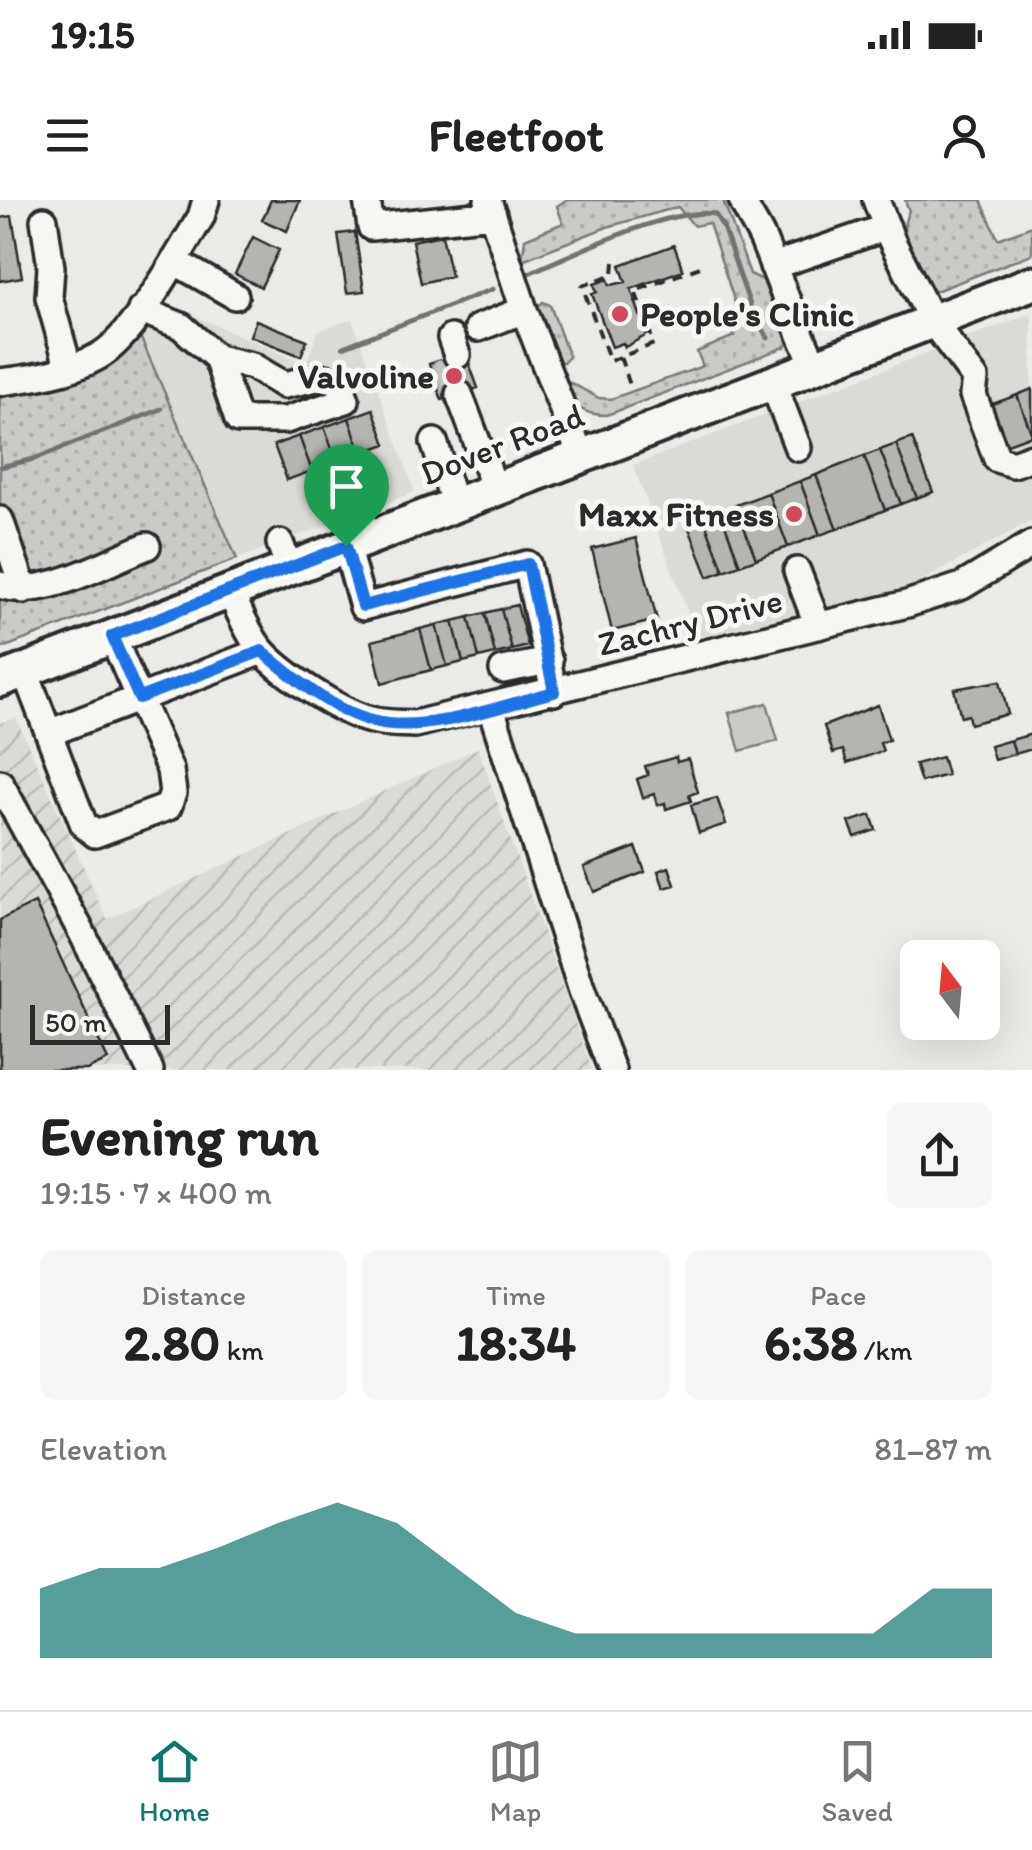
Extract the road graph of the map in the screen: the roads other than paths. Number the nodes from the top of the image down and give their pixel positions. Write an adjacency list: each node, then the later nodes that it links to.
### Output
1 (206, 200): 8 (street)
2 (366, 200): 5 (street)
3 (742, 200): 9 (street)
4 (876, 200): 7 (street)
5 (490, 207): 13 (street)
6 (44, 220): 18 (street)
7 (887, 227): 9 (street); 14 (street)
8 (174, 261): 11 (street); 12 (street)
9 (773, 266): 17 (street)
10 (1032, 282): 14 (main road, Dover Road)
11 (235, 296)
12 (141, 310): 16 (street); 18 (street)
13 (524, 310): 15 (street); 24 (street)
14 (932, 321): 17 (main road, Dover Road); 25 (street)
15 (478, 328)
16 (216, 358): 16 (street)
17 (815, 366): 20 (main road, Dover Road)
18 (68, 369): 19 (street)
19 (0, 382)
20 (773, 383): 23 (street); 24 (main road, Dover Road)
21 (465, 392): 26 (street)
22 (434, 442): 27 (street)
23 (798, 448)
24 (581, 456): 26 (main road, Dover Road)
25 (1032, 457)
26 (496, 489): 27 (main road, Dover Road)
27 (455, 504): 29 (main road, Dover Road)
28 (0, 520): 33 (street)
29 (358, 532): 34 (main road, Dover Road); 38 (street)
30 (1032, 544): 35 (street, Zachry Drive)
31 (147, 546): 33 (street)
32 (797, 571): 35 (street)
33 (12, 588)
34 (230, 590): 36 (main road, Dover Road); 37 (street, Zachry Drive)
35 (818, 626): 41 (street, Zachry Drive)
36 (112, 636): 40 (main road, Dover Road); 42 (street)
37 (262, 651): 42 (street); 43 (street, Zachry Drive)
38 (549, 662): 39 (street); 41 (street)
39 (504, 670)
40 (12, 674): 44 (street)
41 (554, 692): 43 (street, Zachry Drive)
42 (139, 698): 44 (street); 44 (street)
43 (492, 708): 48 (street)
44 (48, 734)
45 (0, 783): 46 (street)
46 (6, 812): 47 (street)
47 (150, 1070)
48 (612, 1070)

